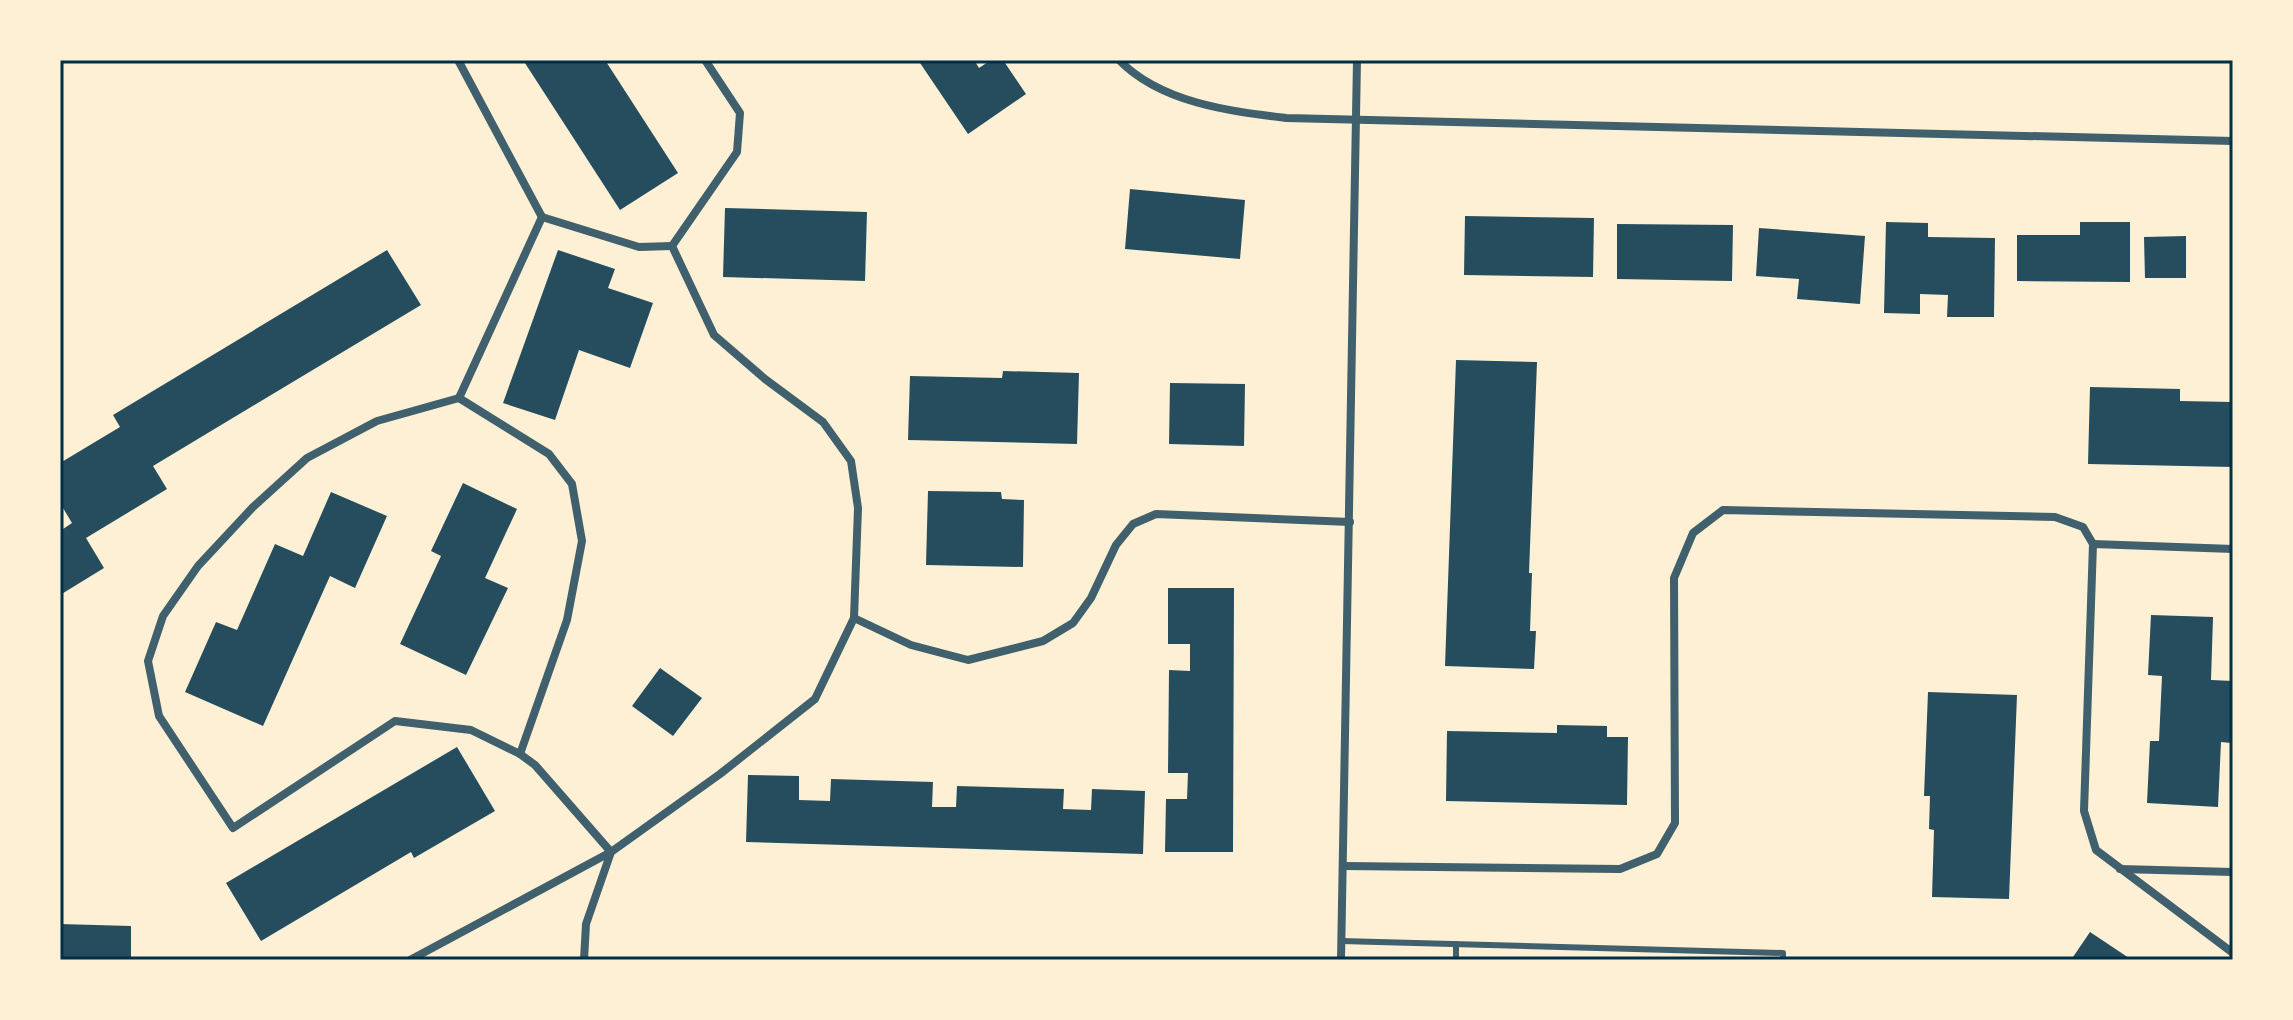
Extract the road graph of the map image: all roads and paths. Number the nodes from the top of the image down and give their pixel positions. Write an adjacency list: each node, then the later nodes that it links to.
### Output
1 (458, 60): 7 (street)
2 (705, 60): 8 (street)
3 (1119, 60): 5 (street)
4 (1357, 60): 5 (street)
5 (1355, 122): 6 (street); 10 (street)
6 (2233, 141)
7 (542, 217): 8 (street); 9 (street)
8 (672, 246): 13 (street)
9 (459, 398): 14 (street); 14 (street)
10 (1350, 522): 13 (street); 16 (street)
11 (2093, 544): 12 (street); 16 (street); 17 (street)
12 (2233, 549)
13 (854, 618): 15 (street)
14 (520, 754): 15 (street)
15 (611, 852): 22 (street); 23 (street)
16 (1344, 866): 19 (street)
17 (2119, 869): 18 (street); 21 (street)
18 (2233, 872)
19 (1341, 941): 20 (lane); 24 (street)
20 (1456, 944): 25 (lane); 26 (lane)
21 (2233, 953)
22 (410, 960)
23 (584, 960)
24 (1341, 960)
25 (1456, 960)
26 (1783, 960)

